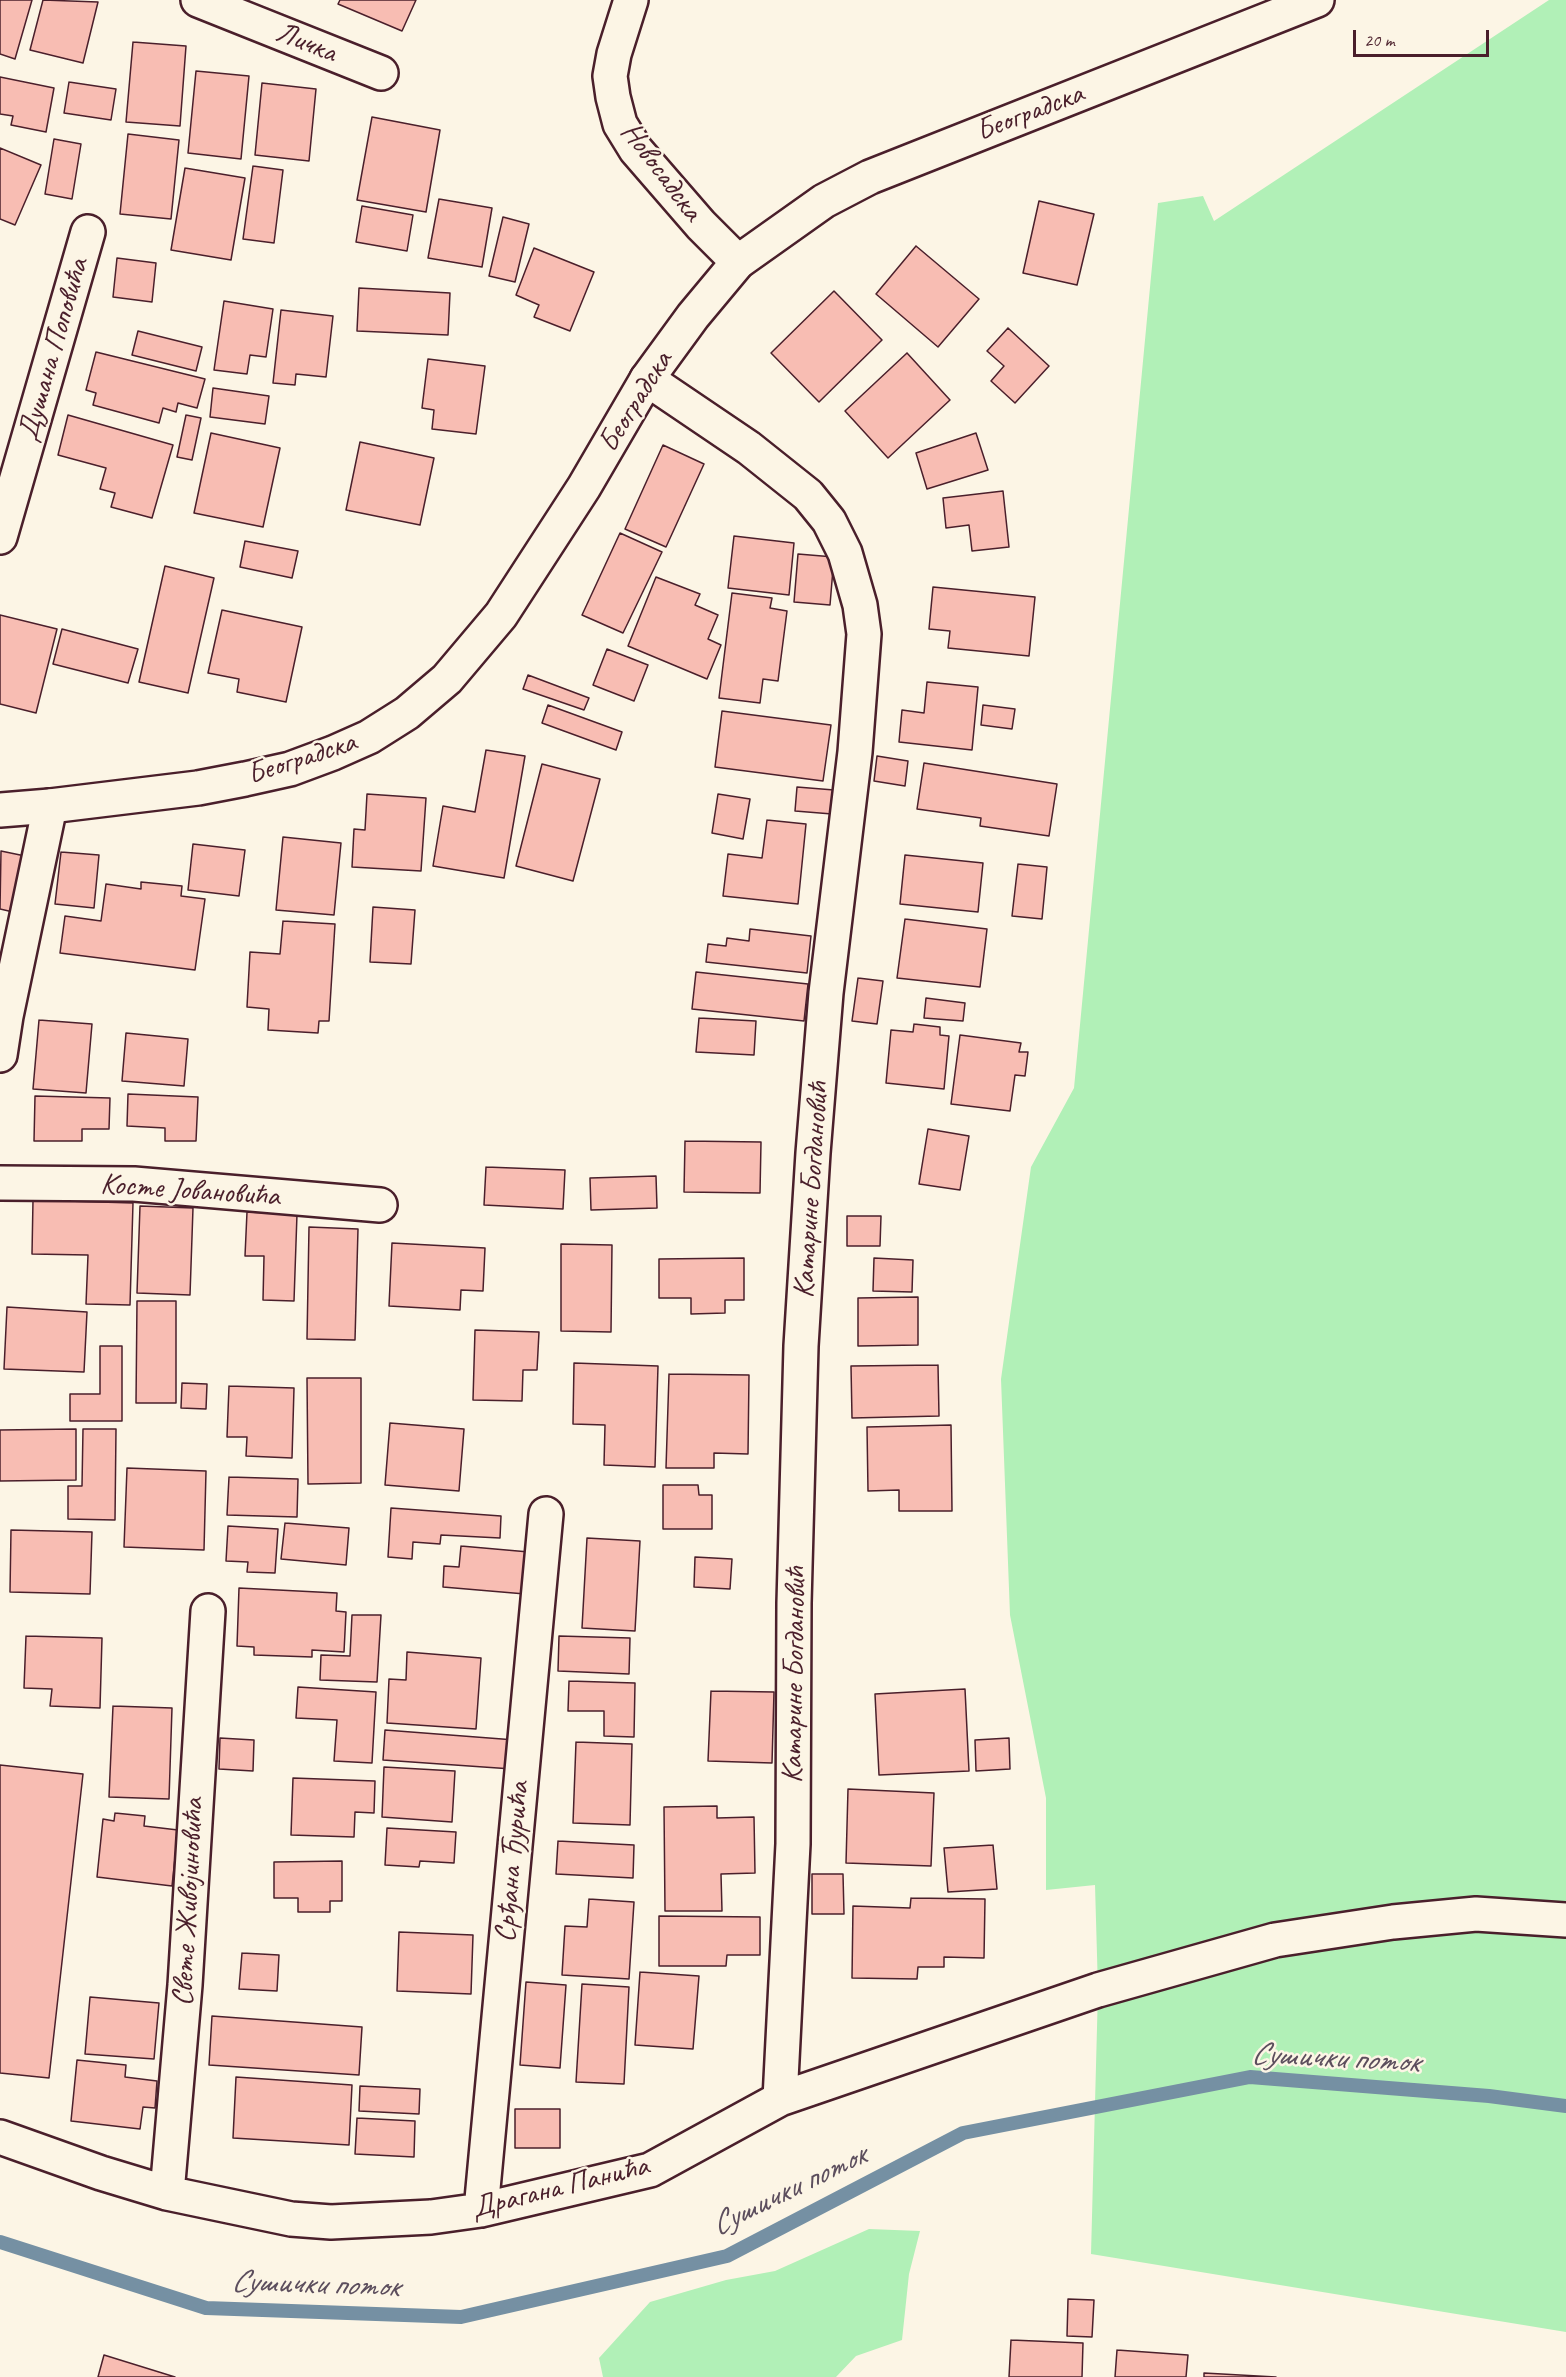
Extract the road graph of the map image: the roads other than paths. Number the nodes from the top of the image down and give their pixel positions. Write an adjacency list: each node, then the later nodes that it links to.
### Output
1 (198, 0): 4 (street, Личка)
2 (631, 0): 6 (street, Новосадска)
3 (1317, 0): 6 (street, Београдска)
4 (381, 73)
5 (88, 232): 8 (street, Душана Поповића)
6 (738, 262): 7 (street, Београдска)
7 (647, 379): 9 (street, Београдска); 17 (street, Катарине Богдановић)
8 (0, 537)
9 (51, 806): 10 (street, Београдска); 11 (street)
10 (0, 810)
11 (0, 1055)
12 (0, 1183): 13 (street, Косте Јовановића)
13 (380, 1205)
14 (546, 1514): 20 (street, Срђана Ђурића)
15 (208, 1611): 19 (street, Свете Живојиновића)
16 (1566, 1920): 17 (street, Драгана Панића)
17 (780, 2098): 20 (street, Драгана Панића)
18 (0, 2137): 19 (street, Драгана Панића)
19 (167, 2193): 20 (street, Драгана Панића)
20 (481, 2210)

